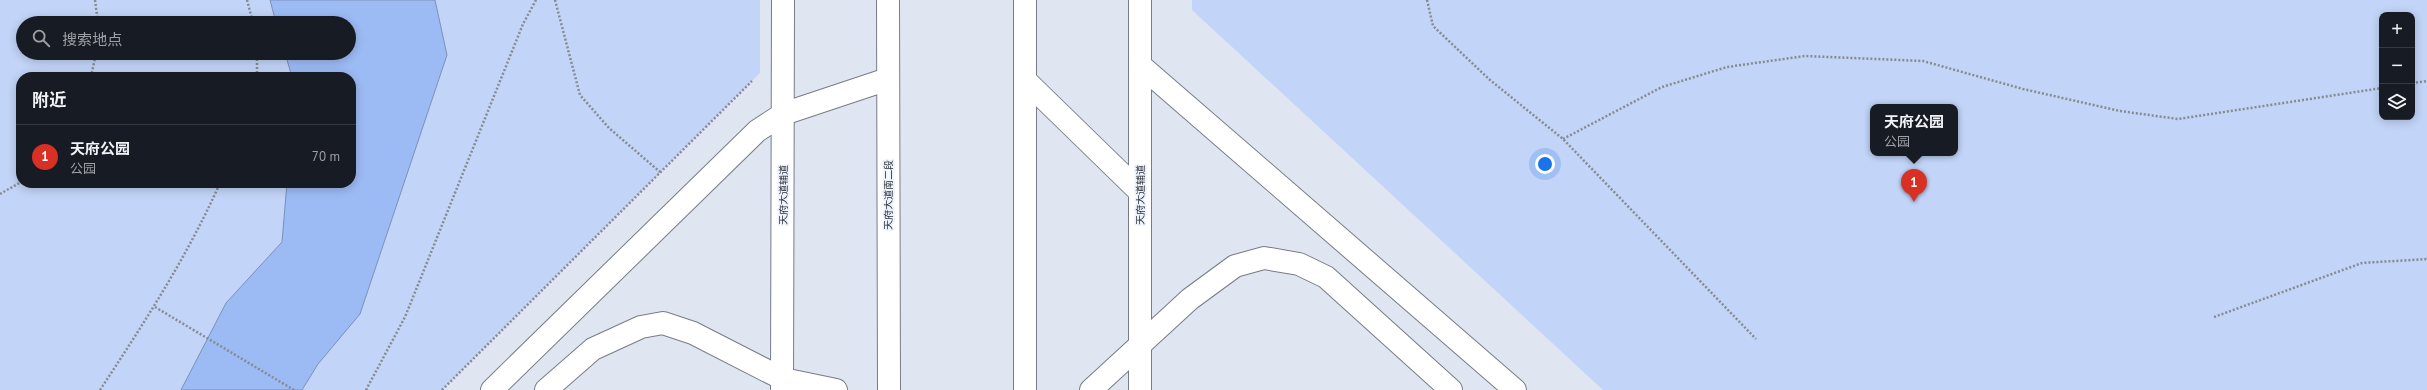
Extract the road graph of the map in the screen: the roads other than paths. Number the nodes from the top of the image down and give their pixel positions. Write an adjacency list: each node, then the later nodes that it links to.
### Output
1 (783, 0): 8 (main road, 天府大道辅道)
2 (888, 0): 6 (main road, 天府大道南二段)
3 (1025, 0): 7 (main road)
4 (1140, 0): 5 (main road, 天府大道辅道)
5 (1140, 65): 9 (main road, 天府大道辅道); 20 (main road)
6 (888, 79): 8 (main road); 15 (main road, 天府大道南二段)
7 (1025, 80): 9 (main road); 16 (main road)
8 (782, 114): 11 (main road, 天府大道辅道); 12 (main road)
9 (1140, 192): 10 (main road, 天府大道辅道)
10 (1140, 346): 17 (main road); 18 (main road, 天府大道辅道); 19 (main road)
11 (782, 385): 13 (main road); 14 (main road)
12 (492, 390)
13 (546, 390)
14 (836, 390)
15 (889, 390)
16 (1025, 390)
17 (1091, 390)
18 (1140, 390)
19 (1451, 390)
20 (1515, 390)

